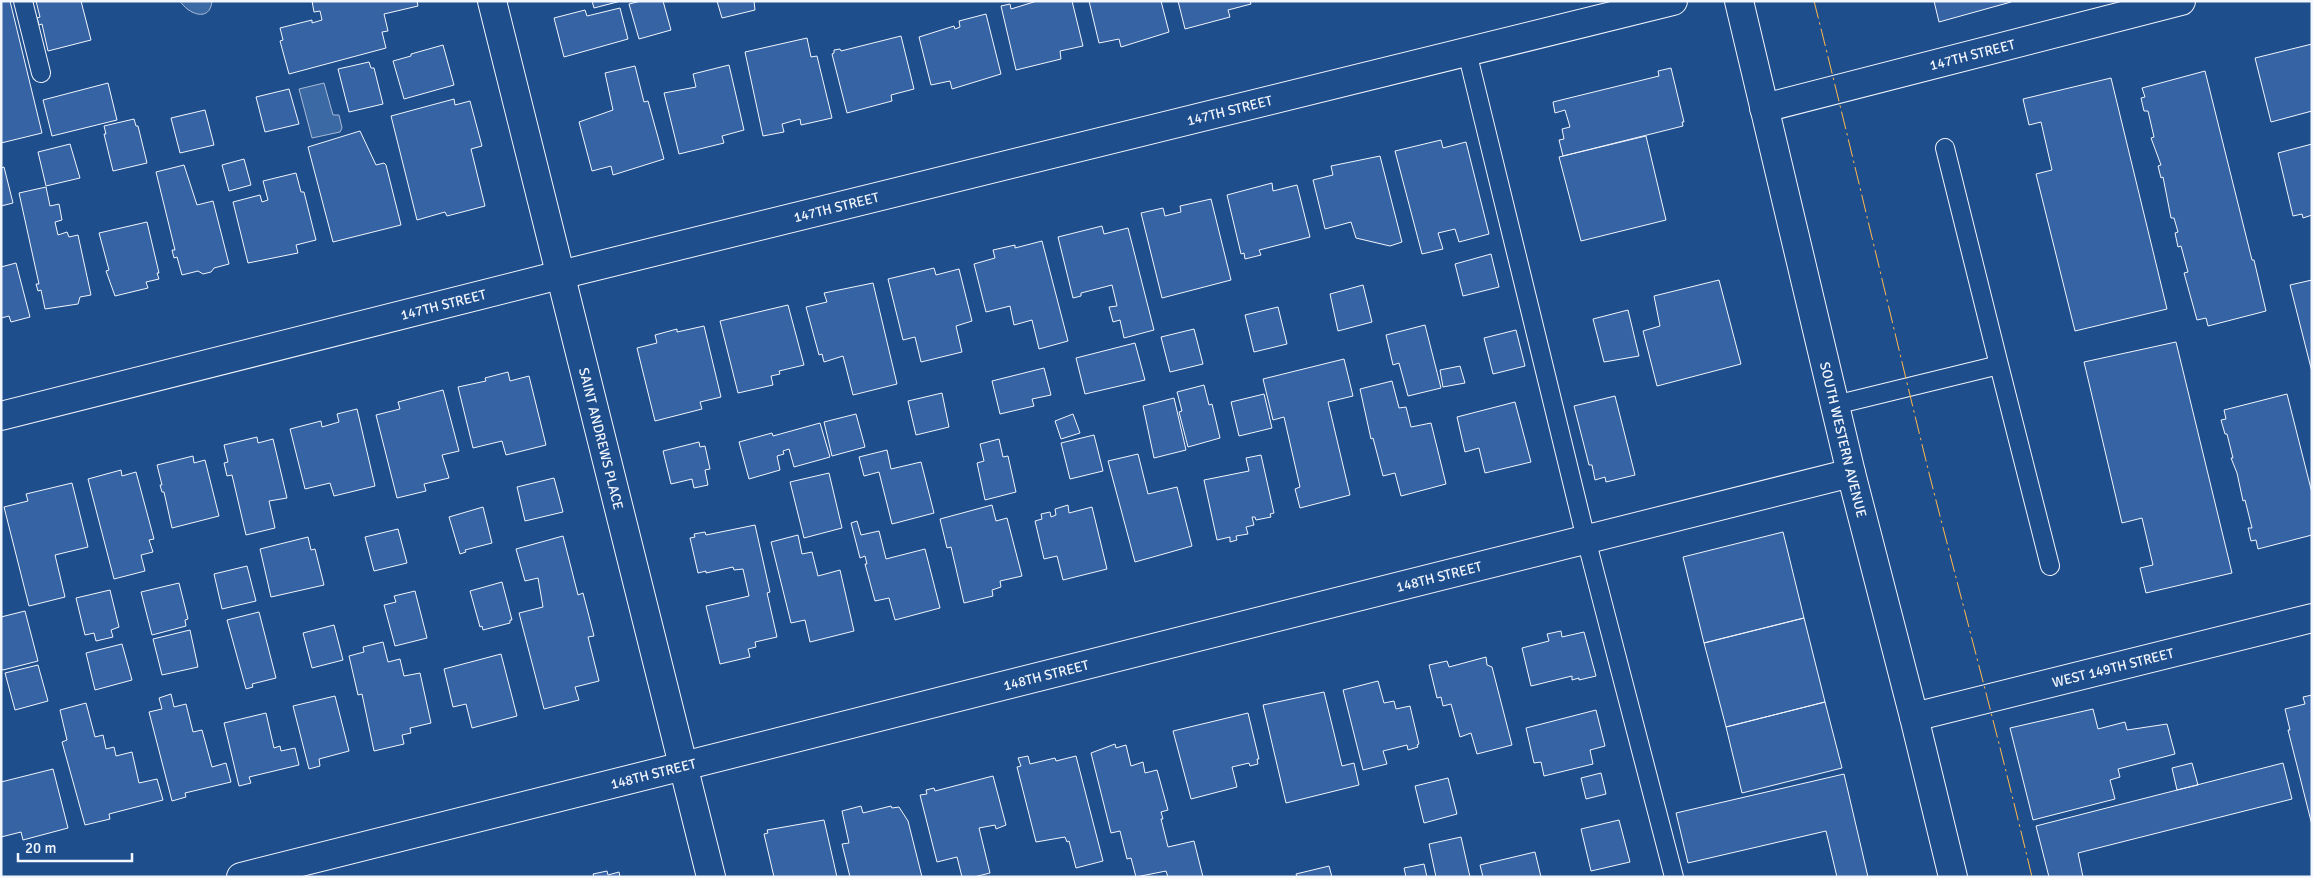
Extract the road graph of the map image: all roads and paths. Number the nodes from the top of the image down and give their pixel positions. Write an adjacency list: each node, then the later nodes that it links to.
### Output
1 (23, 1): 7 (lane)
2 (492, 1): 10 (street, SAINT ANDREWS PLACE)
3 (1673, 1): 6 (street, 147TH STREET)
4 (1739, 1): 8 (street, SOUTH WESTERN AVENUE)
5 (2181, 1): 8 (street, 147TH STREET)
6 (1466, 52): 10 (street, 147TH STREET); 15 (lane)
7 (41, 73)
8 (1764, 108): 12 (street, SOUTH WESTERN AVENUE)
9 (1945, 148): 11 (lane)
10 (560, 275): 13 (street, 147TH STREET); 19 (street, SAINT ANDREWS PLACE)
11 (1999, 365): 12 (lane); 16 (lane)
12 (1835, 405): 14 (street, SOUTH WESTERN AVENUE)
13 (1, 416)
14 (1851, 473): 15 (street, 148TH STREET); 18 (street, SOUTH WESTERN AVENUE)
15 (1586, 539): 19 (street, 148TH STREET); 22 (lane)
16 (2050, 566)
17 (2312, 618): 18 (street, WEST 149TH STREET)
18 (1914, 717): 23 (street, SOUTH WESTERN AVENUE)
19 (684, 765): 20 (street, 148TH STREET); 21 (street, SAINT ANDREWS PLACE)
20 (241, 877)
21 (711, 877)
22 (1674, 877)
23 (1953, 877)

